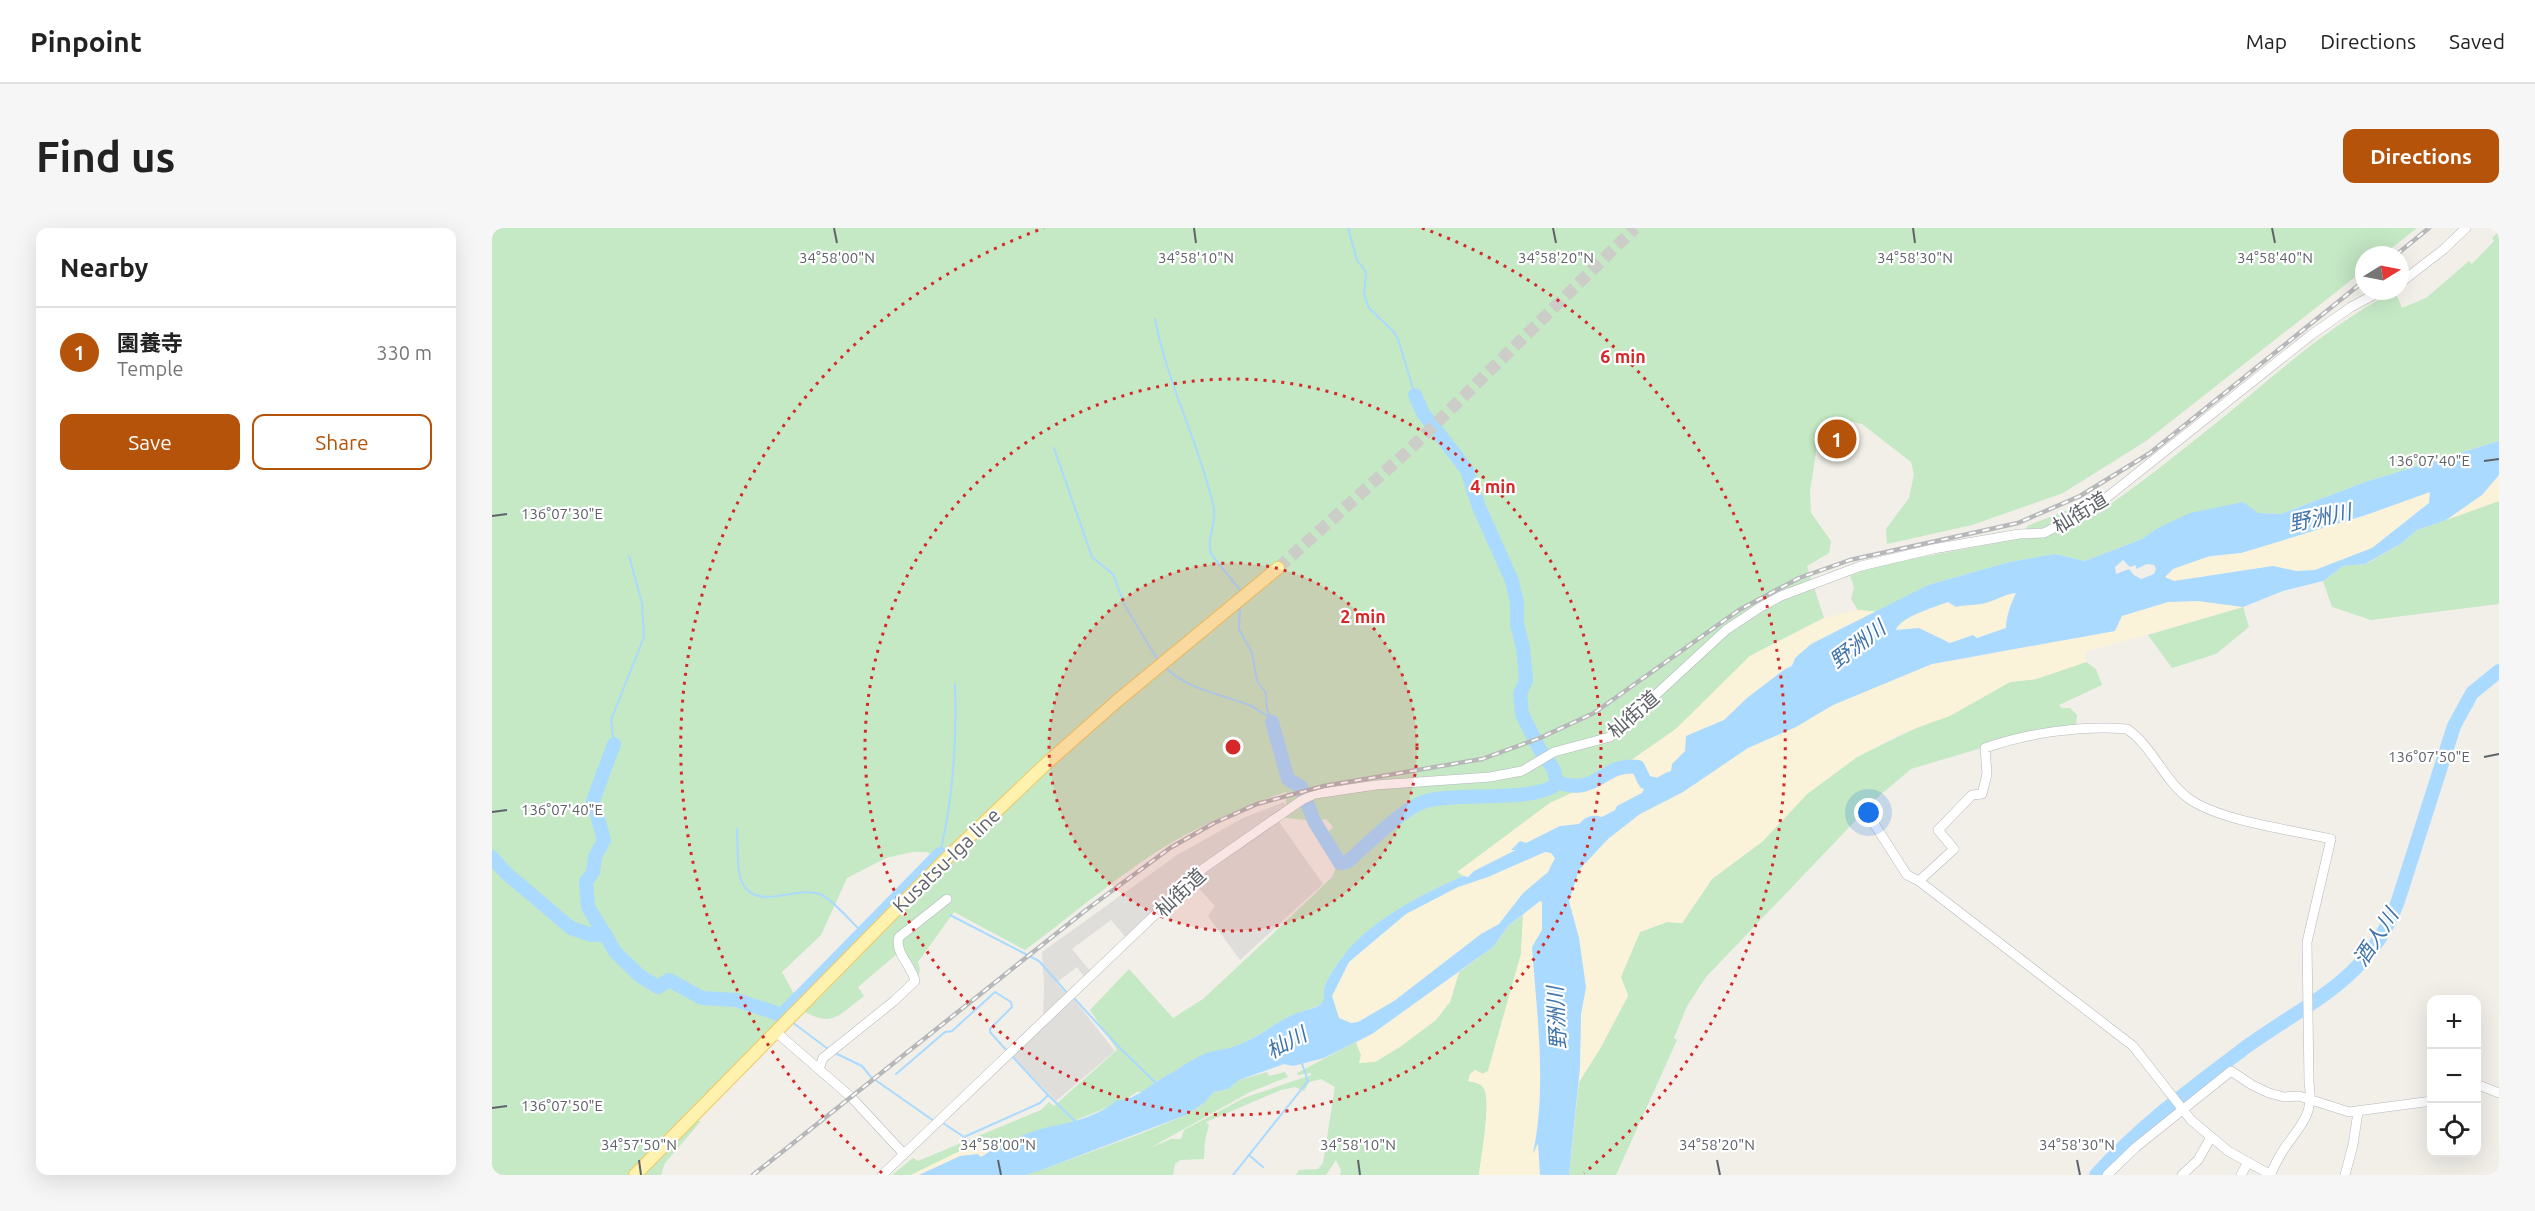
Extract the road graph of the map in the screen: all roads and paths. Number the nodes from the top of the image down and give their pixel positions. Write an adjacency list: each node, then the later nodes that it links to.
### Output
1 (2466, 228): 2 (street)
2 (2409, 276)
3 (2364, 300): 17 (street, 杣街道)
4 (1278, 568): 8 (main road, Kusatsu-Iga line)
5 (1866, 811): 6 (street)
6 (1919, 881): 12 (street); 14 (street)
7 (947, 899): 9 (street)
8 (776, 1032): 9 (street); 19 (main road, Kusatsu-Iga line)
9 (819, 1069): 17 (street)
10 (2481, 1086): 11 (street)
11 (2499, 1093)
12 (2312, 1100): 14 (street); 15 (street); 24 (street)
13 (2427, 1102): 15 (street)
14 (2182, 1110): 16 (street); 21 (street)
15 (2358, 1112): 25 (street)
16 (2211, 1137): 18 (street); 22 (street)
17 (903, 1153): 20 (street, 杣街道)
18 (2248, 1162): 23 (street); 24 (street)
19 (635, 1175)
20 (882, 1175)
21 (2107, 1175)
22 (2182, 1175)
23 (2241, 1175)
24 (2270, 1175)
25 (2345, 1175)

